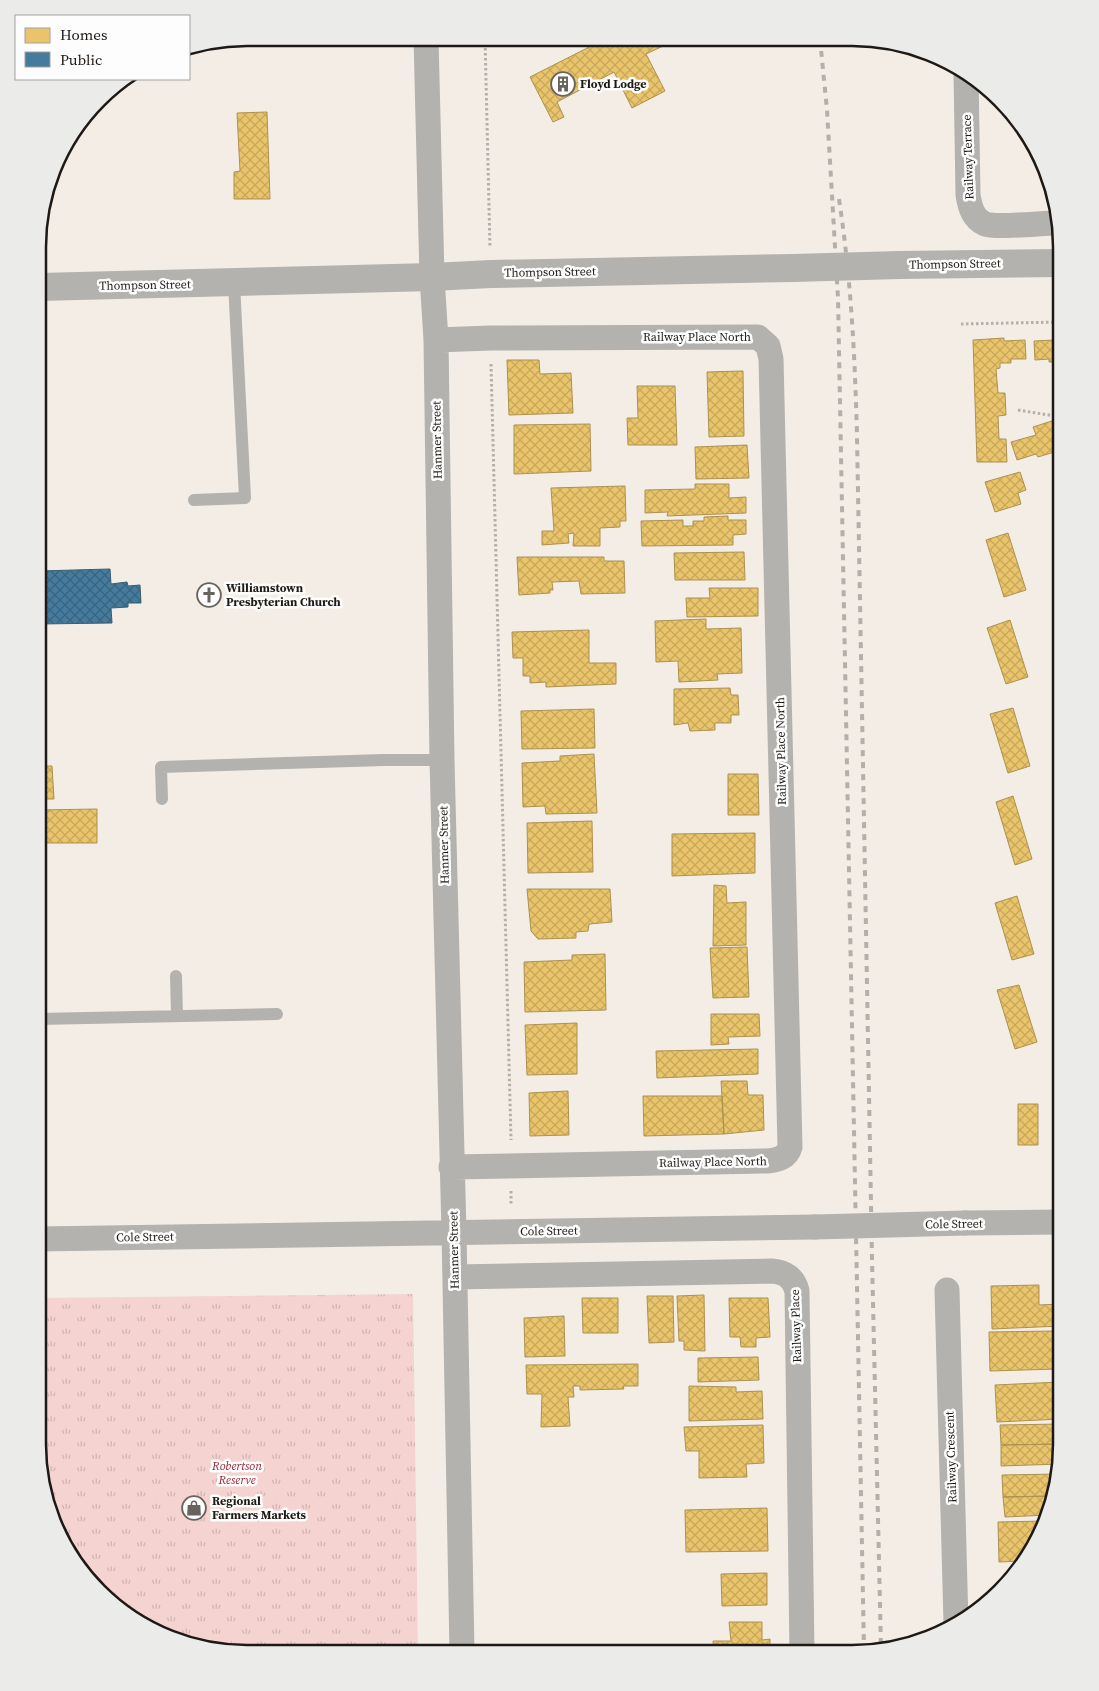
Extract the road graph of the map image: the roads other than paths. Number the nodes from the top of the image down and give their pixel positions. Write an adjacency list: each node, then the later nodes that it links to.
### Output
1 (426, 46): 5 (street, Hanmer Street)
2 (966, 82): 3 (street, Railway Terrace)
3 (1051, 223)
4 (1053, 263): 5 (street, Thompson Street, bridge)
5 (432, 277): 6 (street, Thompson Street); 8 (street, Hanmer Street)
6 (234, 282): 7 (street, Thompson Street); 9 (lane)
7 (46, 287)
8 (436, 340): 10 (street, Hanmer Street); 16 (street, Railway Place North)
9 (194, 500)
10 (442, 760): 11 (lane); 16 (street, Hanmer Street)
11 (162, 799)
12 (176, 976): 14 (lane)
13 (277, 1014): 14 (lane)
14 (177, 1016): 15 (lane)
15 (46, 1019)
16 (451, 1167): 18 (street, Hanmer Street)
17 (1053, 1222): 18 (street, Cole Street, bridge)
18 (454, 1232): 19 (street, Cole Street); 20 (street, Hanmer Street)
19 (46, 1239)
20 (455, 1277): 23 (street, Hanmer Street); 24 (street, Railway Place)
21 (946, 1290): 22 (street, Railway Crescent)
22 (956, 1616)
23 (462, 1645)
24 (802, 1645)

